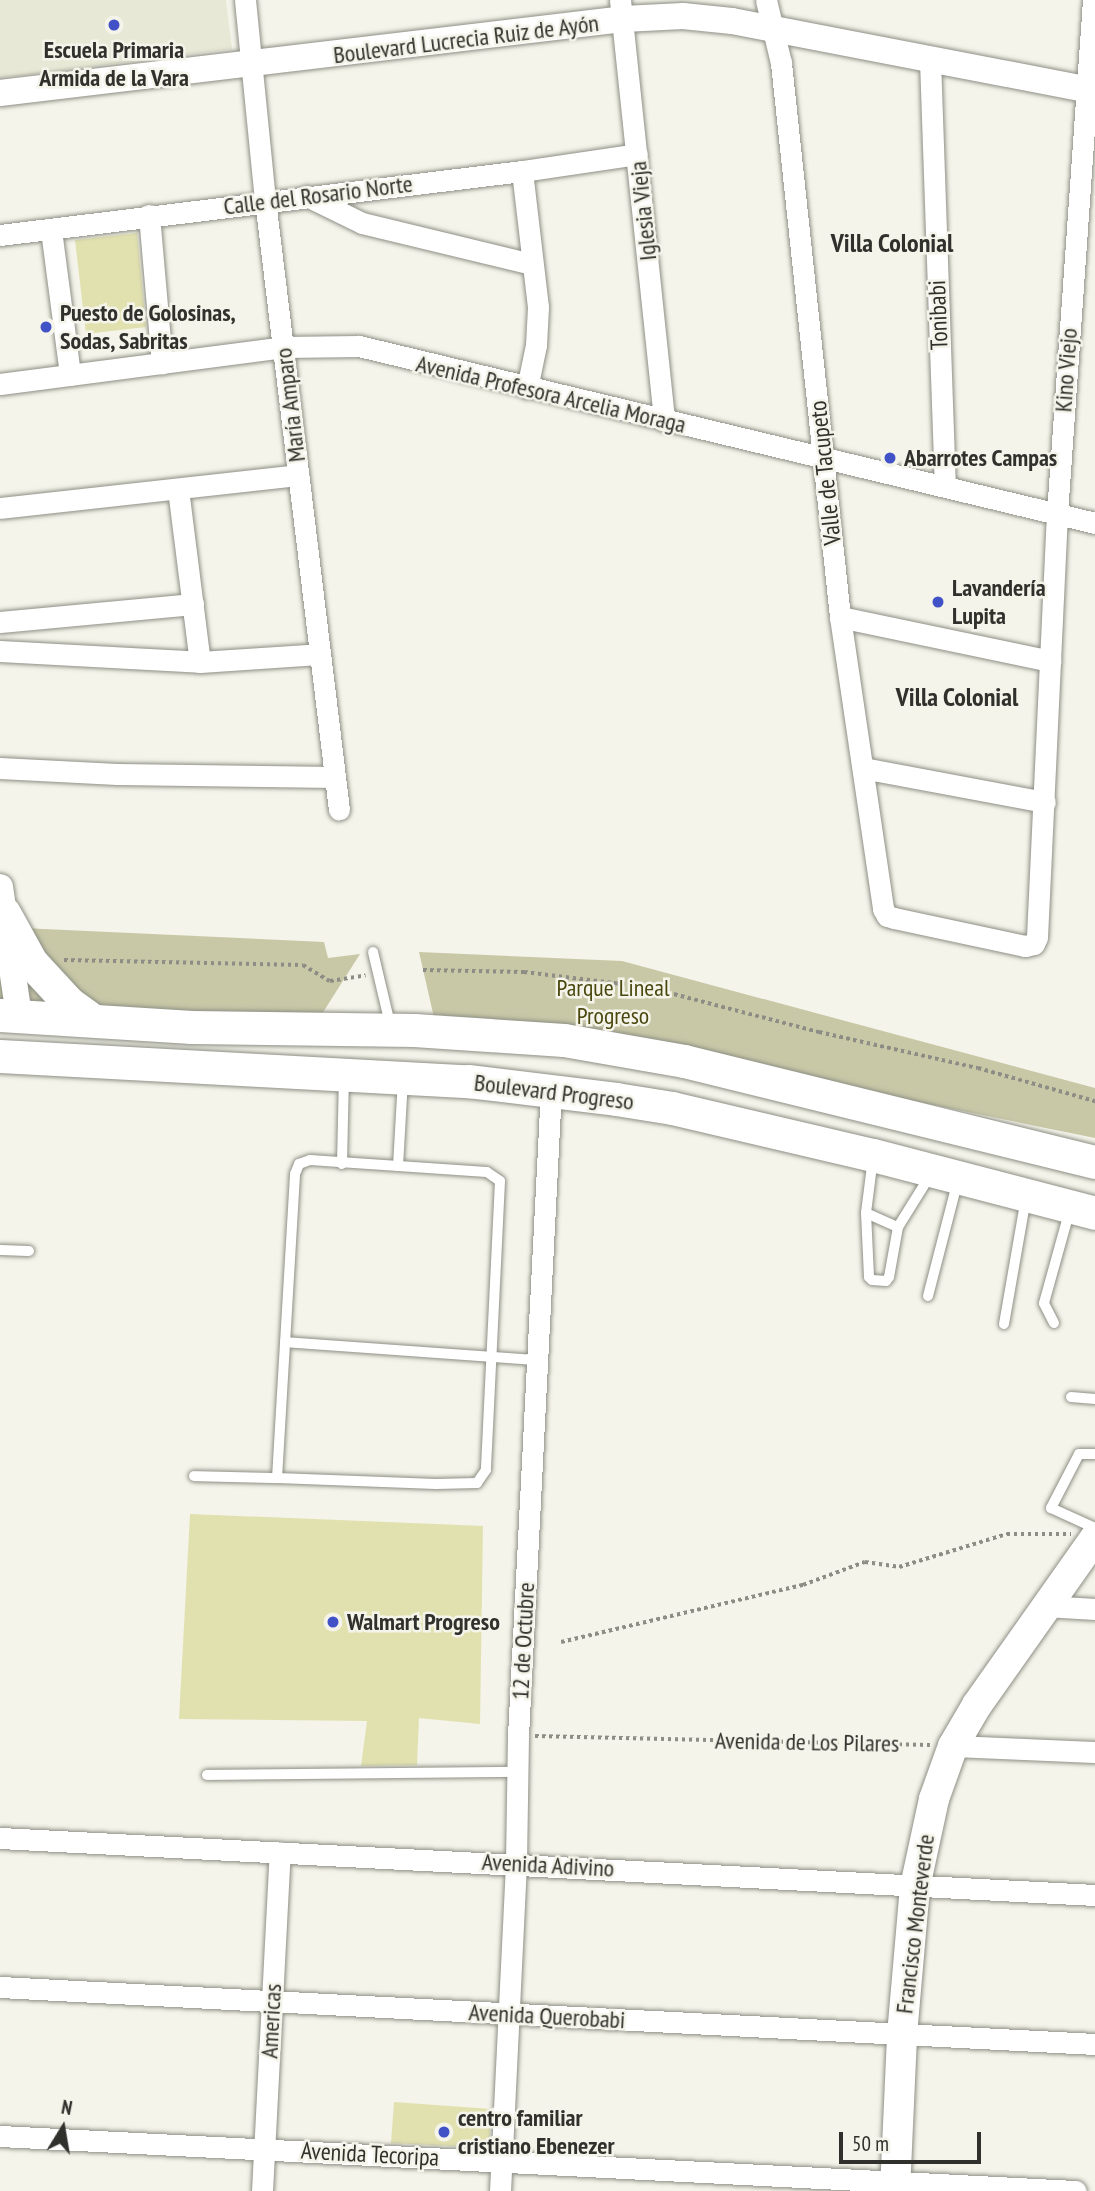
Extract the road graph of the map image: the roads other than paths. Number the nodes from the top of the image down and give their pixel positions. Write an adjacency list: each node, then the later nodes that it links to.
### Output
1 (245, 0): 7 (street, María Amparo)
2 (766, 0): 5 (street, Valle de Tacupeto)
3 (1093, 0): 8 (street, Kino Viejo)
4 (622, 10): 5 (street, Boulevard Lucrecia Ruiz de Ayón); 7 (street, Boulevard Lucrecia Ruiz de Ayón); 10 (street, Iglesia Vieja)
5 (771, 29): 6 (street, Boulevard Lucrecia Ruiz de Ayón); 24 (street, Valle de Tacupeto)
6 (930, 60): 8 (street, Boulevard Lucrecia Ruiz de Ayón); 26 (street, Tonibabi)
7 (253, 65): 9 (street, Boulevard Lucrecia Ruiz de Ayón); 13 (street, María Amparo)
8 (1090, 90): 29 (street, Kino Viejo)
9 (0, 93)
10 (637, 154): 11 (street, Calle del Rosario Norte); 23 (street, Iglesia Vieja)
11 (522, 171): 12 (street, Calle del Rosario Norte); 17 (street)
12 (307, 196): 13 (street, Calle del Rosario Norte); 17 (street)
13 (265, 200): 14 (street, Calle del Rosario Norte); 18 (street, María Amparo)
14 (149, 215): 15 (street, Calle del Rosario Norte); 19 (street)
15 (51, 230): 16 (street, Calle del Rosario Norte); 20 (street)
16 (0, 234)
17 (532, 264): 22 (street)
18 (284, 347): 19 (street, Avenida Profesora Arcelia Moraga); 22 (street, Avenida Profesora Arcelia Moraga); 25 (street, María Amparo)
19 (162, 363): 20 (street, Avenida Profesora Arcelia Moraga)
20 (70, 375): 21 (street, Avenida Profesora Arcelia Moraga)
21 (0, 384)
22 (527, 388): 23 (street, Avenida Profesora Arcelia Moraga)
23 (664, 421): 24 (street, Avenida Profesora Arcelia Moraga)
24 (823, 458): 26 (street, Avenida Profesora Arcelia Moraga); 32 (street, Valle de Tacupeto)
25 (298, 475): 27 (street); 35 (street, María Amparo)
26 (944, 486): 29 (street, Avenida Profesora Arcelia Moraga)
27 (178, 489): 28 (street); 31 (street)
28 (0, 509)
29 (1057, 514): 30 (street, Avenida Profesora Arcelia Moraga); 36 (street, Kino Viejo)
30 (1095, 523)
31 (192, 604): 33 (street); 37 (street)
32 (840, 617): 36 (street); 39 (street, Valle de Tacupeto)
33 (0, 622)
34 (0, 651): 37 (street)
35 (319, 654): 37 (street); 40 (street, María Amparo)
36 (1050, 661): 41 (street, Kino Viejo)
37 (200, 662)
38 (0, 768): 40 (street)
39 (863, 768): 41 (street); 44 (street, Valle de Tacupeto)
40 (335, 777): 42 (street, María Amparo)
41 (1045, 802): 44 (street, Kino Viejo)
42 (339, 810)
43 (3, 920): 46 (main road); 47 (street)
44 (1034, 944)
45 (373, 952): 48 (lane)
46 (91, 1019): 47 (main road, Boulevard Progreso); 48 (main road, Boulevard Progreso)
47 (6, 1020): 50 (main road)
48 (392, 1030): 55 (main road, Boulevard Progreso)
49 (0, 1056): 50 (main road, Boulevard Progreso)
50 (60, 1057): 51 (main road, Boulevard Progreso)
51 (344, 1074): 52 (main road, Boulevard Progreso); 56 (lane)
52 (404, 1077): 53 (main road, Boulevard Progreso); 57 (lane)
53 (551, 1090): 54 (main road, Boulevard Progreso); 70 (street, 12 de Octubre)
54 (873, 1155): 58 (main road, Boulevard Progreso); 61 (lane)
55 (1095, 1162)
56 (342, 1164): 57 (lane); 68 (lane)
57 (398, 1166): 69 (lane)
58 (946, 1174): 59 (main road, Boulevard Progreso); 62 (lane); 65 (lane)
59 (1027, 1195): 60 (main road, Boulevard Progreso); 67 (lane)
60 (1083, 1210): 66 (lane)
61 (866, 1213): 62 (lane); 62 (lane)
62 (898, 1227)
63 (0, 1250): 64 (lane)
64 (29, 1251)
65 (928, 1296)
66 (1054, 1322)
67 (1004, 1324)
68 (285, 1342): 69 (lane); 75 (lane)
69 (491, 1357): 70 (lane); 75 (lane)
70 (537, 1360): 82 (street, 12 de Octubre)
71 (1071, 1396): 72 (lane)
72 (1095, 1399)
73 (1095, 1454): 76 (lane)
74 (194, 1476): 75 (lane)
75 (277, 1478)
76 (1095, 1528)
77 (1089, 1536): 78 (main road, Francisco Monteverde)
78 (1045, 1606): 79 (street); 80 (main road, Francisco Monteverde)
79 (1095, 1609)
80 (953, 1746): 81 (street); 87 (main road, Francisco Monteverde)
81 (1095, 1752)
82 (518, 1772): 83 (lane); 86 (street, 12 de Octubre)
83 (207, 1775)
84 (0, 1838): 85 (street, Avenida Adivino)
85 (280, 1852): 86 (street, Avenida Adivino); 90 (street, Americas)
86 (516, 1863): 87 (street, Avenida Adivino); 91 (street, 12 de Octubre)
87 (915, 1887): 88 (street, Avenida Adivino); 92 (main road, Francisco Monteverde)
88 (1095, 1895)
89 (0, 1987): 90 (street, Avenida Querobabi)
90 (272, 2001): 91 (street, Avenida Querobabi); 95 (street, Americas)
91 (506, 2014): 92 (street, Avenida Querobabi); 96 (street, 12 de Octubre)
92 (902, 2035): 93 (street, Avenida Querobabi); 97 (main road, Francisco Monteverde)
93 (1095, 2044)
94 (0, 2136): 95 (street, Avenida Tecoripa)
95 (264, 2147): 96 (street, Avenida Tecoripa); 98 (street, Americas)
96 (501, 2160): 97 (street, Avenida Tecoripa); 99 (street, 12 de Octubre)
97 (895, 2187): 100 (street, Avenida Tecoripa)
98 (262, 2191)
99 (500, 2191)
100 (1076, 2191)

